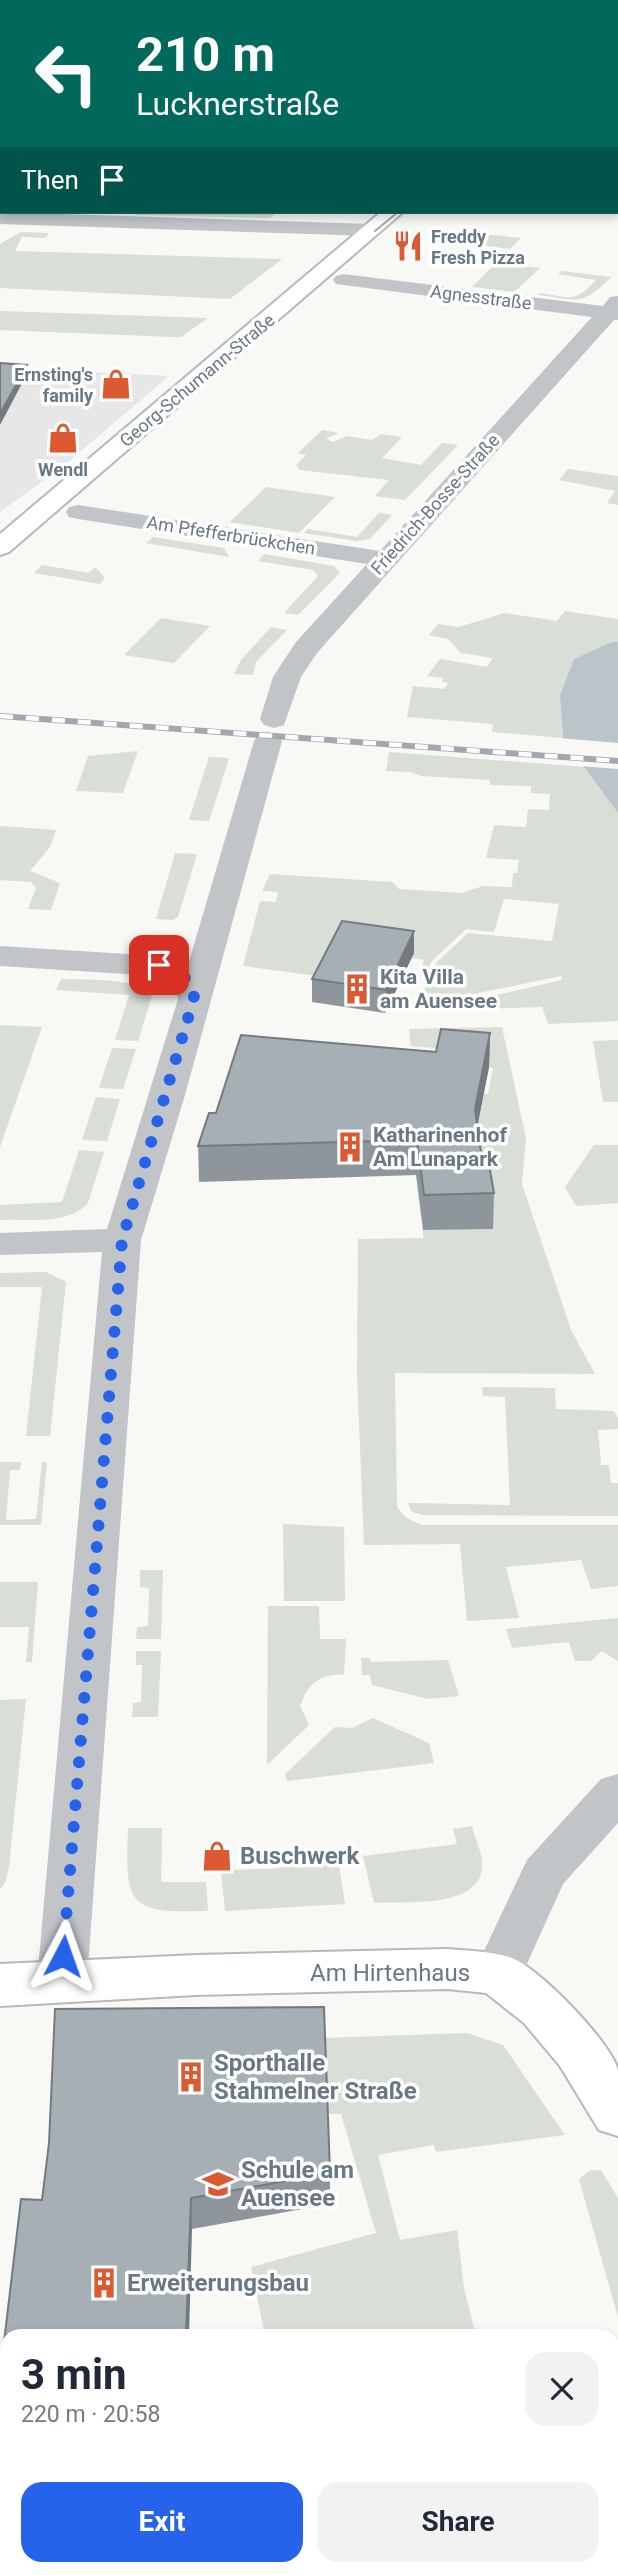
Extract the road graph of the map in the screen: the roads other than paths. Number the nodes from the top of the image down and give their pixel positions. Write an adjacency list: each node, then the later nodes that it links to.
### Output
1 (391, 214): 3 (main road, Georg-Schumann-Straße)
2 (9, 219): 3 (street); 4 (street)
3 (372, 230): 8 (main road, Georg-Schumann-Straße)
4 (0, 231)
5 (343, 280): 6 (street, Agnesstraße)
6 (615, 310): 9 (street, Friedrich-Bosse-Straße)
7 (78, 512): 9 (street, Am Pfefferbrückchen)
8 (0, 547)
9 (384, 559): 11 (street, Friedrich-Bosse-Straße)
10 (0, 956): 11 (street)
11 (194, 998): 12 (street, Friedrich-Bosse-Straße)
12 (122, 1240): 13 (street); 16 (street, Friedrich-Bosse-Straße)
13 (0, 1244)
14 (618, 1792): 15 (street, Am Hirtenhaus)
15 (498, 1974): 16 (main road, Am Hirtenhaus); 18 (main road)
16 (62, 1981): 17 (main road, Am Hirtenhaus)
17 (0, 1985)
18 (618, 2114)

